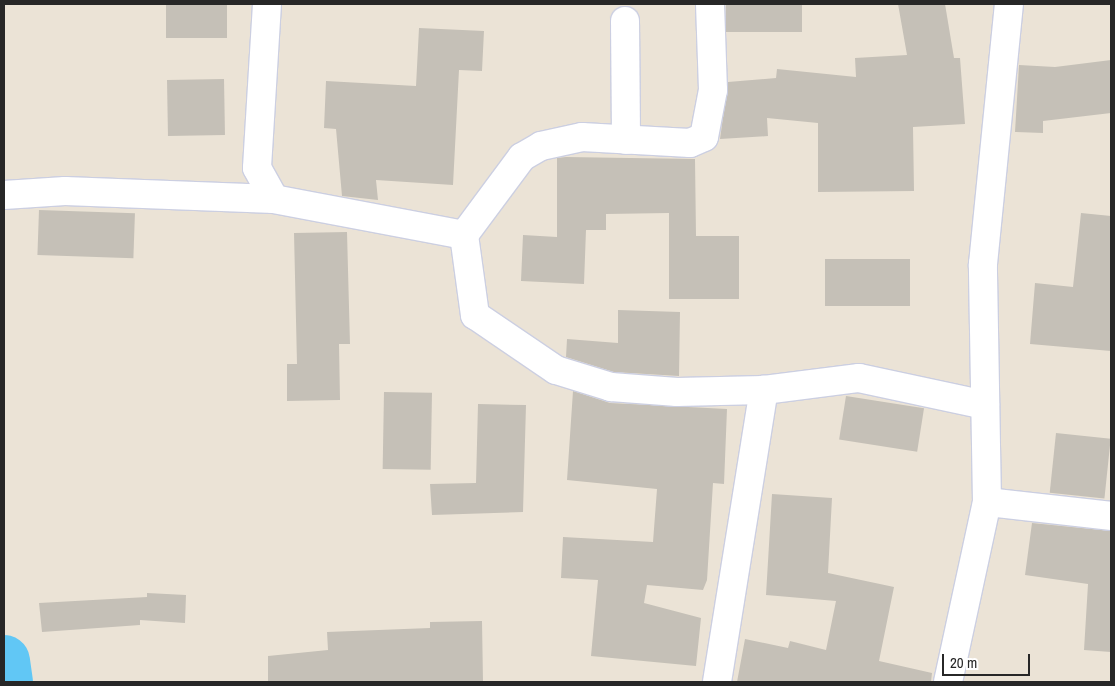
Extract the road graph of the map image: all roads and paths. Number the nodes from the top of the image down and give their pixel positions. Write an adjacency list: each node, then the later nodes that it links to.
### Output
1 (268, 4): 7 (street)
2 (710, 4): 5 (street)
3 (1009, 4): 10 (street)
4 (625, 21): 5 (street)
5 (626, 140): 8 (street)
6 (4, 195): 7 (street)
7 (274, 199): 8 (street)
8 (464, 235): 9 (street)
9 (764, 390): 10 (street); 13 (street)
10 (985, 405): 11 (street)
11 (987, 502): 12 (street); 14 (street)
12 (1111, 516)
13 (717, 682)
14 (948, 682)

